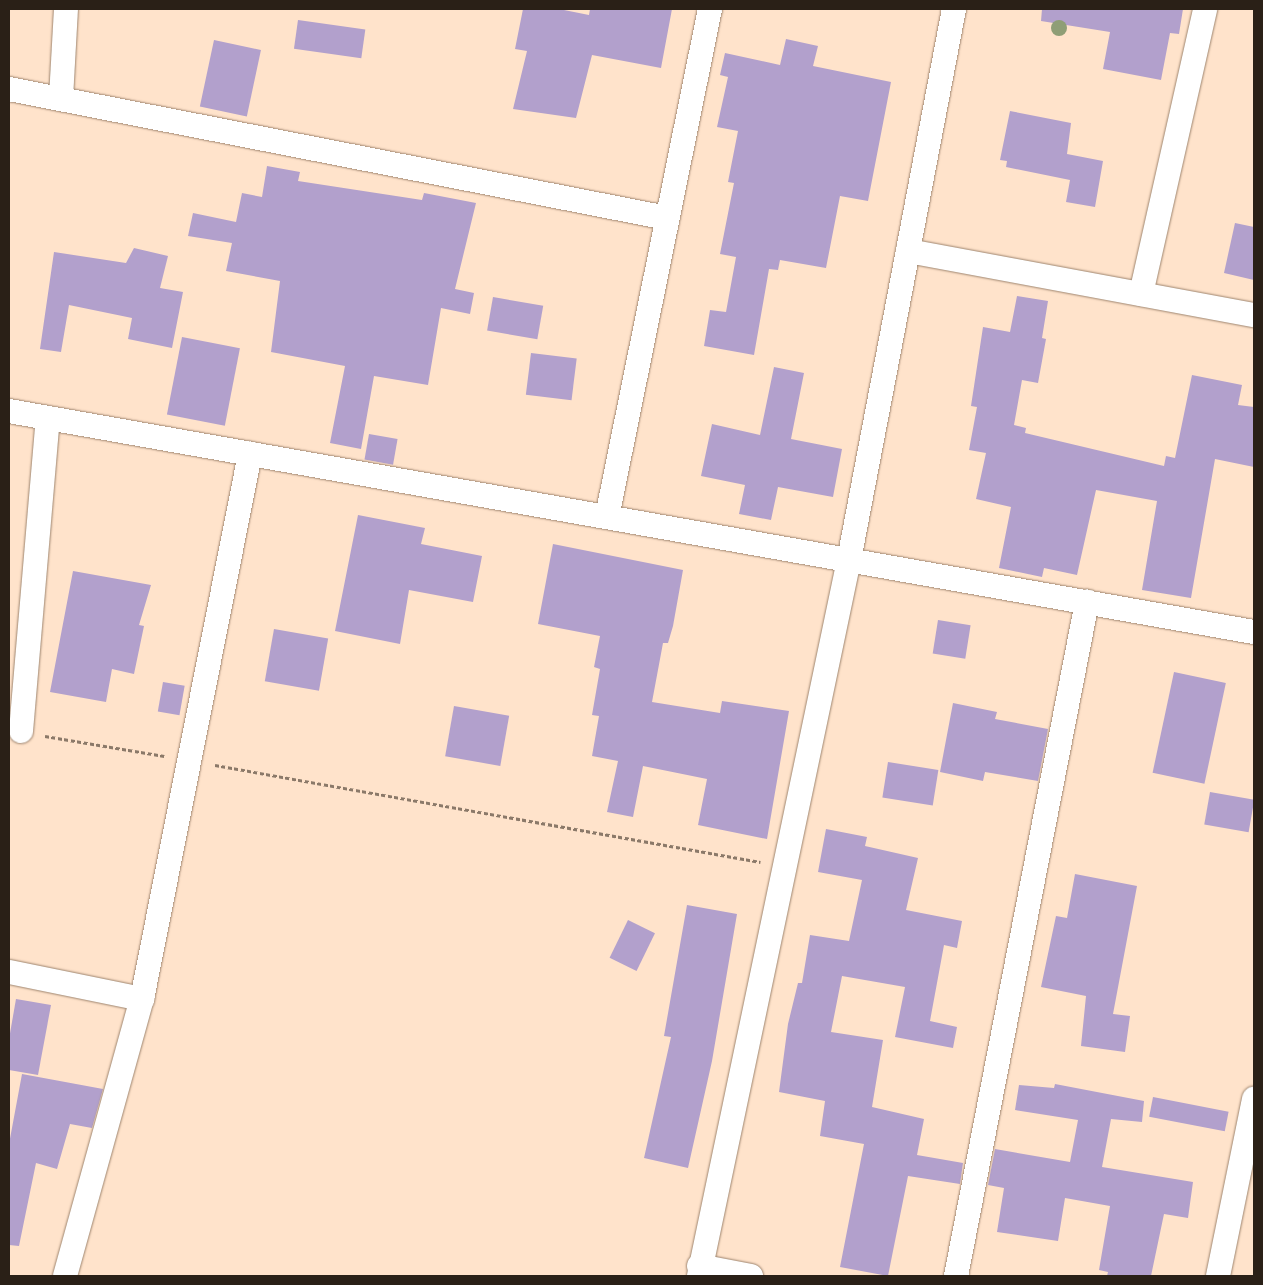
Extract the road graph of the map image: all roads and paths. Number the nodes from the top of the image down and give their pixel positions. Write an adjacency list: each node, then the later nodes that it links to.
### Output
1 (66, 9): 6 (street)
2 (710, 9): 7 (street)
3 (954, 9): 8 (street)
4 (1205, 9): 9 (street)
5 (9, 89): 6 (street)
6 (61, 98): 7 (street)
7 (668, 218): 14 (street)
8 (908, 251): 9 (street); 15 (street)
9 (1141, 294): 10 (street)
10 (1254, 315)
11 (9, 411): 12 (street)
12 (48, 418): 13 (street); 18 (street)
13 (250, 454): 14 (street); 19 (street)
14 (606, 517): 15 (street)
15 (849, 560): 16 (street); 20 (street)
16 (1087, 602): 17 (street); 27 (street)
17 (1254, 632)
18 (20, 731): 19 (path)
19 (189, 761): 20 (path); 22 (street)
20 (783, 866): 24 (street)
21 (9, 972): 22 (street)
22 (142, 998): 25 (street)
23 (1254, 1099): 28 (street)
24 (699, 1271): 26 (street)
25 (65, 1276)
26 (750, 1276)
27 (956, 1276)
28 (1218, 1276)

